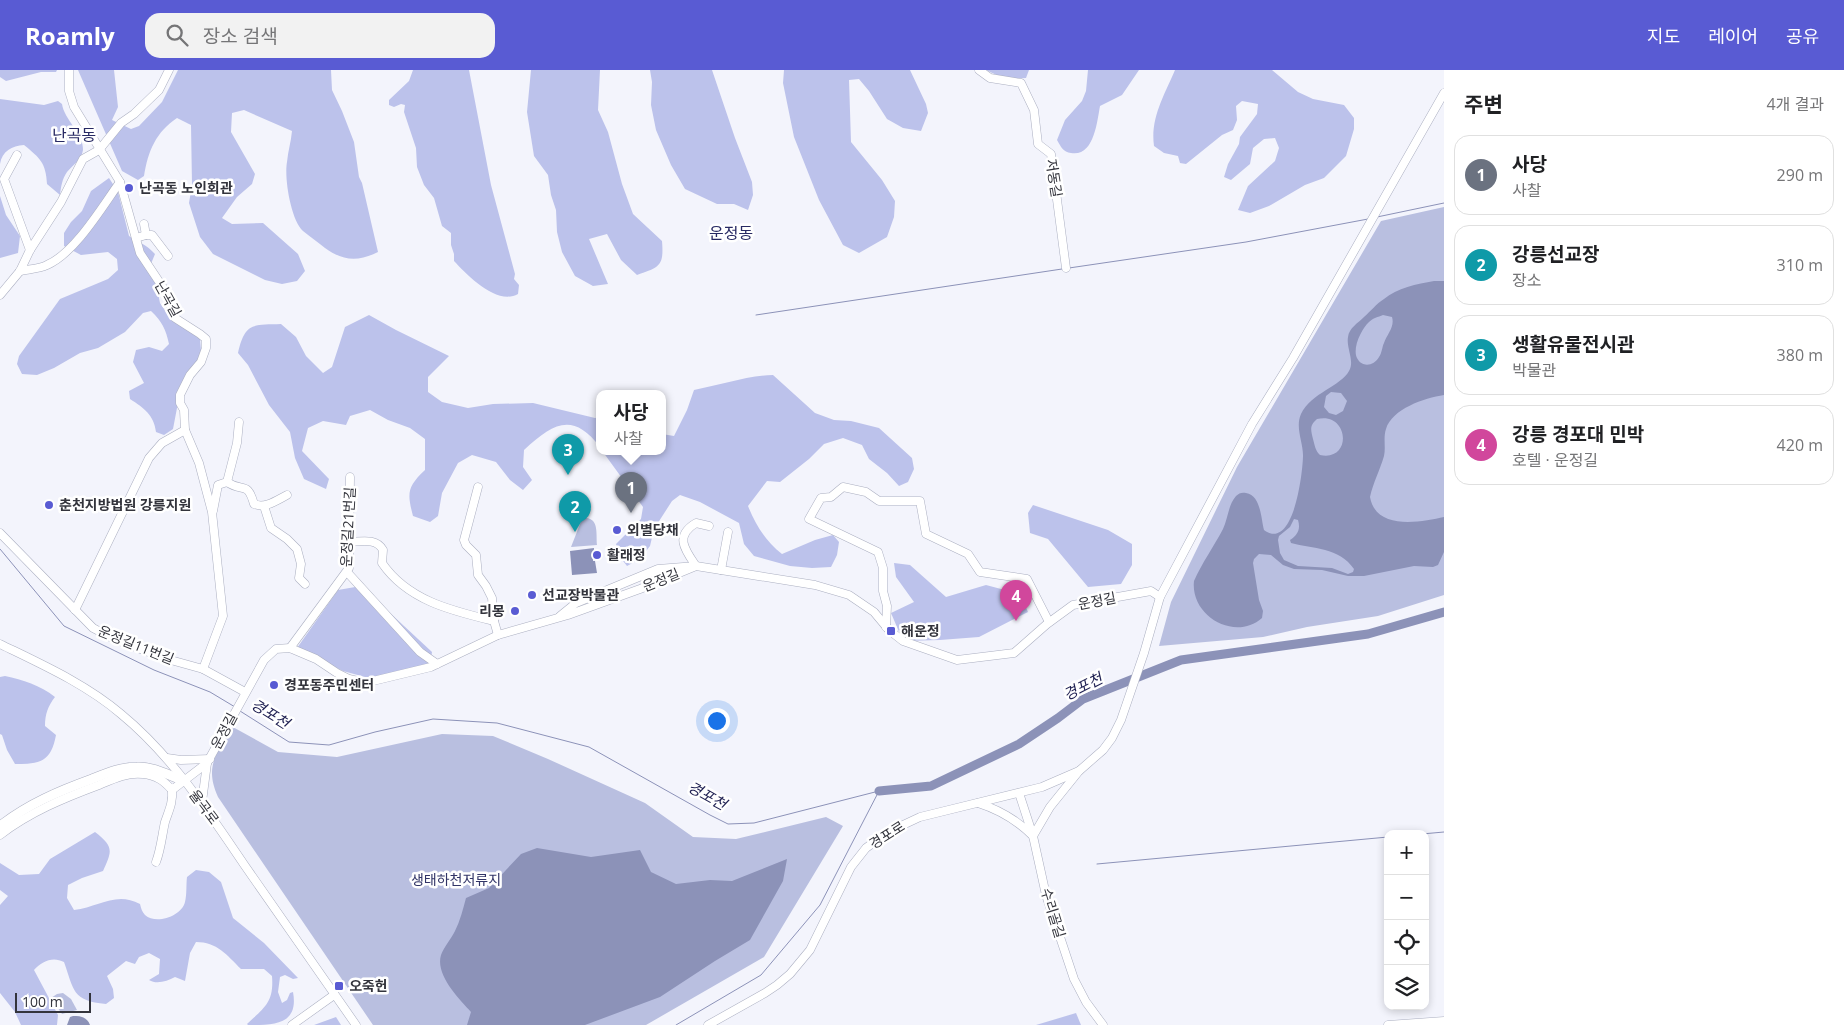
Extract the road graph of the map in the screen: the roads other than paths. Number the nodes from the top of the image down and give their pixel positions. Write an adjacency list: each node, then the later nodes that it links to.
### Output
1 (69, 70): 5 (street, 난곡길)
2 (169, 70): 5 (street)
3 (979, 70): 13 (street, 저동길)
4 (1444, 93): 32 (street, 경포로)
5 (99, 150): 7 (street, 난곡길); 11 (street)
6 (17, 155): 11 (street)
7 (120, 182): 10 (street, 난곡길); 14 (street)
8 (144, 224): 9 (street)
9 (146, 235): 10 (street); 12 (street)
10 (136, 238): 17 (street, 난곡길)
11 (30, 250): 14 (street)
12 (168, 256)
13 (1066, 268)
14 (20, 271): 15 (street)
15 (0, 295)
16 (239, 422): 19 (street)
17 (185, 430): 23 (street, 난곡길); 33 (street)
18 (350, 477): 27 (street, 운정길21번길)
19 (227, 482): 22 (street); 23 (street)
20 (478, 487): 35 (street)
21 (287, 495): 22 (street)
22 (264, 506): 31 (street)
23 (212, 512): 42 (street, 난곡길)
24 (709, 526): 28 (street)
25 (728, 532): 29 (street)
26 (0, 533): 33 (street, 운정길11번길)
27 (348, 542): 30 (street, 운정길21번길); 35 (street)
28 (696, 566): 29 (street, 운정길); 34 (street, 운정길); 34 (street)
29 (721, 570): 37 (street, 운정길)
30 (347, 572): 40 (street, 운정길21번길); 41 (street)
31 (305, 584)
32 (1160, 597): 36 (street, 운정길); 46 (street, 경포로)
33 (75, 610): 42 (street, 운정길11번길)
34 (558, 617): 38 (street, 운정길)
35 (494, 621): 38 (street)
36 (1049, 622): 37 (street, 운정길); 37 (street)
37 (886, 627)
38 (498, 635): 41 (street, 운정길)
39 (0, 644): 44 (street, 율곡로)
40 (290, 648): 41 (street, 운정길); 43 (street, 운정길)
41 (437, 664)
42 (203, 669): 43 (street, 운정길11번길)
43 (244, 694): 45 (street, 운정길)
44 (166, 758): 45 (street); 47 (street, 율곡로)
45 (208, 761): 47 (street, 운정길); 50 (street)
46 (1079, 771): 49 (street, 경포로); 54 (street)
47 (184, 781): 48 (street, 운정길); 50 (street, 율곡로); 52 (main road)
48 (172, 790): 53 (street); 55 (street)
49 (1019, 794): 51 (street, 경포로); 54 (street, 수리골길)
50 (202, 802): 56 (street, 율곡로)
51 (978, 803): 54 (street); 60 (street, 경포로)
52 (0, 826)
53 (0, 835)
54 (1033, 836): 61 (street, 수리골길)
55 (156, 862)
56 (334, 995): 58 (street); 59 (street, 율곡로)
57 (1444, 1021): 62 (street)
58 (292, 1025)
59 (356, 1025)
60 (708, 1025)
61 (1103, 1025)
62 (1388, 1025)

